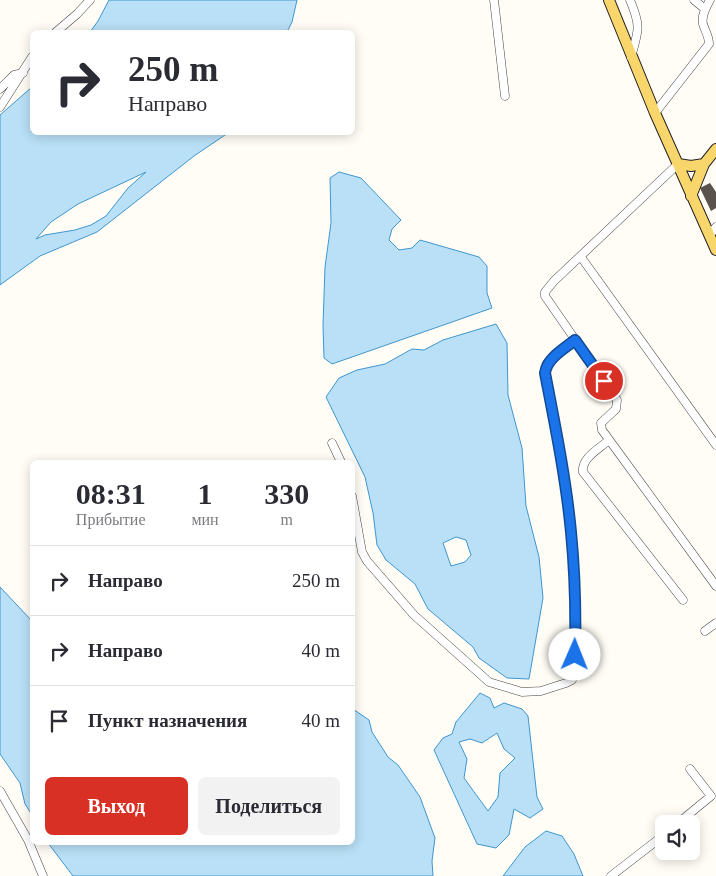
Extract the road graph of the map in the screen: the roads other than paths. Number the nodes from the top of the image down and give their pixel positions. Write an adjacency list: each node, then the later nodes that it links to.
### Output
1 (90, 0): 8 (street)
2 (494, 0): 13 (street)
3 (609, 0): 9 (main road)
4 (630, 0): 9 (street)
5 (694, 0): 7 (street)
6 (710, 0): 7 (street)
7 (705, 9): 15 (street)
8 (58, 30)
9 (631, 57): 15 (main road)
10 (30, 61): 11 (street)
11 (23, 73): 12 (street); 14 (street)
12 (0, 89)
13 (505, 96)
14 (0, 107)
15 (655, 113): 17 (main road)
16 (716, 149): 18 (main road)
17 (678, 164): 18 (main road); 19 (main road); 23 (street)
18 (704, 164): 19 (main road)
19 (691, 196): 21 (main road)
20 (716, 226): 21 (street)
21 (710, 235): 22 (main road)
22 (716, 250)
23 (581, 257): 24 (street); 27 (street)
24 (575, 340): 25 (street); 29 (street)
25 (609, 440): 30 (street); 31 (street)
26 (332, 443): 28 (street)
27 (716, 445)
28 (340, 460)
29 (355, 513)
30 (716, 586)
31 (682, 600)
32 (716, 623): 33 (street)
33 (705, 631)
34 (690, 769): 36 (street)
35 (0, 791): 39 (street)
36 (714, 799): 37 (street)
37 (690, 815)
38 (655, 842): 42 (street)
39 (30, 845)
40 (30, 845): 41 (street)
41 (43, 876)
42 (611, 876)

